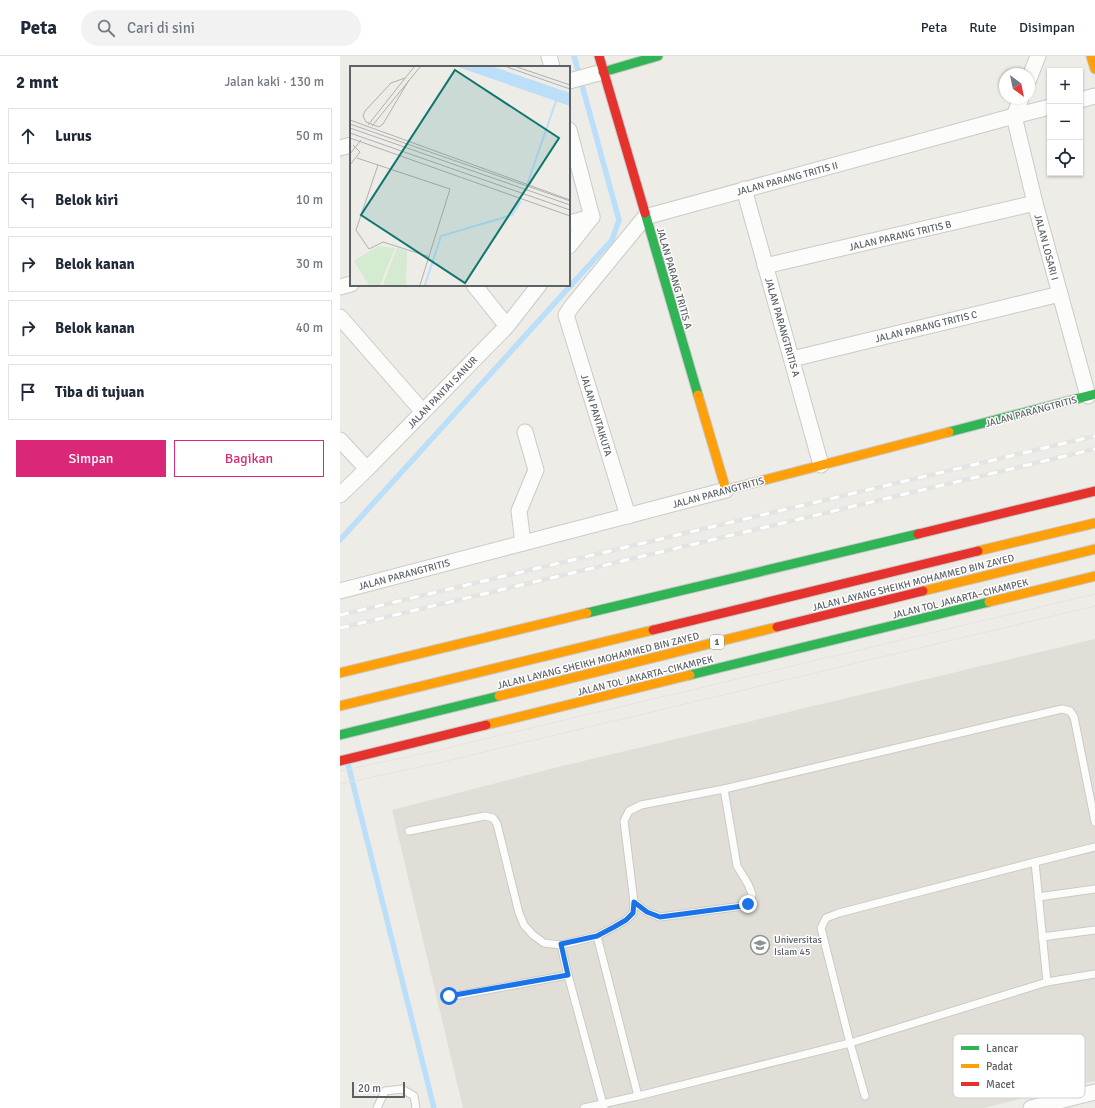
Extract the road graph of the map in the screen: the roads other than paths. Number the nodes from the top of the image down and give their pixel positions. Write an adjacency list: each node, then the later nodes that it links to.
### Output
1 (549, 56): 6 (street)
2 (599, 56): 9 (main road, JALAN PARANG TRITIS A)
3 (658, 56): 9 (main road)
4 (1038, 56): 7 (street)
5 (1091, 56): 8 (main road)
6 (552, 66)
7 (1033, 68)
8 (1095, 69)
9 (599, 73): 10 (street); 22 (main road, JALAN PARANG TRITIS A)
10 (570, 81)
11 (1095, 96): 12 (street)
12 (1083, 99)
13 (1019, 104): 15 (street)
14 (1047, 108): 15 (street, JALAN PARANG TRITIS II)
15 (1014, 116): 19 (street, JALAN PARANG TRITIS II); 20 (street, JALAN LOSARI I)
16 (570, 134): 21 (street)
17 (350, 145): 18 (street)
18 (340, 148)
19 (744, 189): 22 (street, JALAN PARANG TRITIS II); 25 (street, JALAN PARANGTRITIS A)
20 (1035, 203): 25 (street, JALAN PARANG TRITIS B); 30 (street, JALAN LOSARI I)
21 (592, 217): 23 (street); 24 (street)
22 (645, 217): 40 (main road, JALAN PARANG TRITIS A); 43 (street, JALAN PANTAIKUTA)
23 (570, 223)
24 (570, 245)
25 (765, 266): 33 (street, JALAN PARANGTRITIS A)
26 (350, 284): 29 (street)
27 (475, 286): 32 (street)
28 (538, 286): 32 (street, JALAN PANTAI SANUR)
29 (340, 287)
30 (1060, 294): 33 (street, JALAN PARANG TRITIS C); 34 (street, JALAN LOSARI I)
31 (340, 318): 35 (street)
32 (507, 326): 35 (street, JALAN PANTAI SANUR)
33 (792, 359): 38 (street, JALAN PARANGTRITIS A)
34 (1092, 395): 38 (main road, JALAN PARANGTRITIS)
35 (424, 412): 39 (street, JALAN PANTAI SANUR)
36 (525, 432): 45 (street)
37 (340, 440): 39 (street)
38 (822, 465): 40 (main road, JALAN PARANGTRITIS)
39 (367, 469): 42 (street, JALAN PANTAI SANUR)
40 (726, 490): 43 (street, JALAN PARANGTRITIS)
41 (1095, 491): 49 (main road)
42 (340, 495)
43 (628, 516): 45 (street, JALAN PARANGTRITIS)
44 (1095, 523): 50 (main road, JALAN LAYANG SHEIKH MOHAMMED BIN ZAYED)
45 (523, 543): 48 (street, JALAN PARANGTRITIS)
46 (1095, 549): 51 (main road, JALAN LAYANG SHEIKH MOHAMMED BIN ZAYED / 1)
47 (1095, 576): 52 (main road, JALAN TOL JAKARTA–CIKAMPEK)
48 (346, 589)
49 (340, 673)
50 (340, 706)
51 (340, 735)
52 (340, 761)
53 (724, 790): 54 (lane); 60 (lane); 60 (lane)
54 (1095, 822)
55 (409, 831): 64 (lane)
56 (1095, 847): 57 (lane)
57 (1035, 862): 59 (lane); 69 (lane)
58 (1095, 889): 59 (lane)
59 (1038, 897): 63 (lane)
60 (634, 902): 62 (lane)
61 (1095, 930): 63 (lane)
62 (597, 936): 64 (lane); 72 (lane)
63 (1042, 937): 67 (lane)
64 (561, 944): 66 (lane)
65 (1095, 974): 67 (lane)
66 (568, 975): 68 (lane); 75 (lane)
67 (1046, 982): 69 (lane)
68 (449, 996)
69 (850, 1043): 72 (lane); 73 (lane)
70 (1095, 1092): 71 (street)
71 (1085, 1094)
72 (638, 1096): 75 (lane)
73 (865, 1096)
74 (1071, 1098): 79 (street)
75 (603, 1106): 78 (lane)
76 (377, 1108): 77 (lane)
77 (416, 1108)
78 (584, 1108)
79 (1031, 1108)

